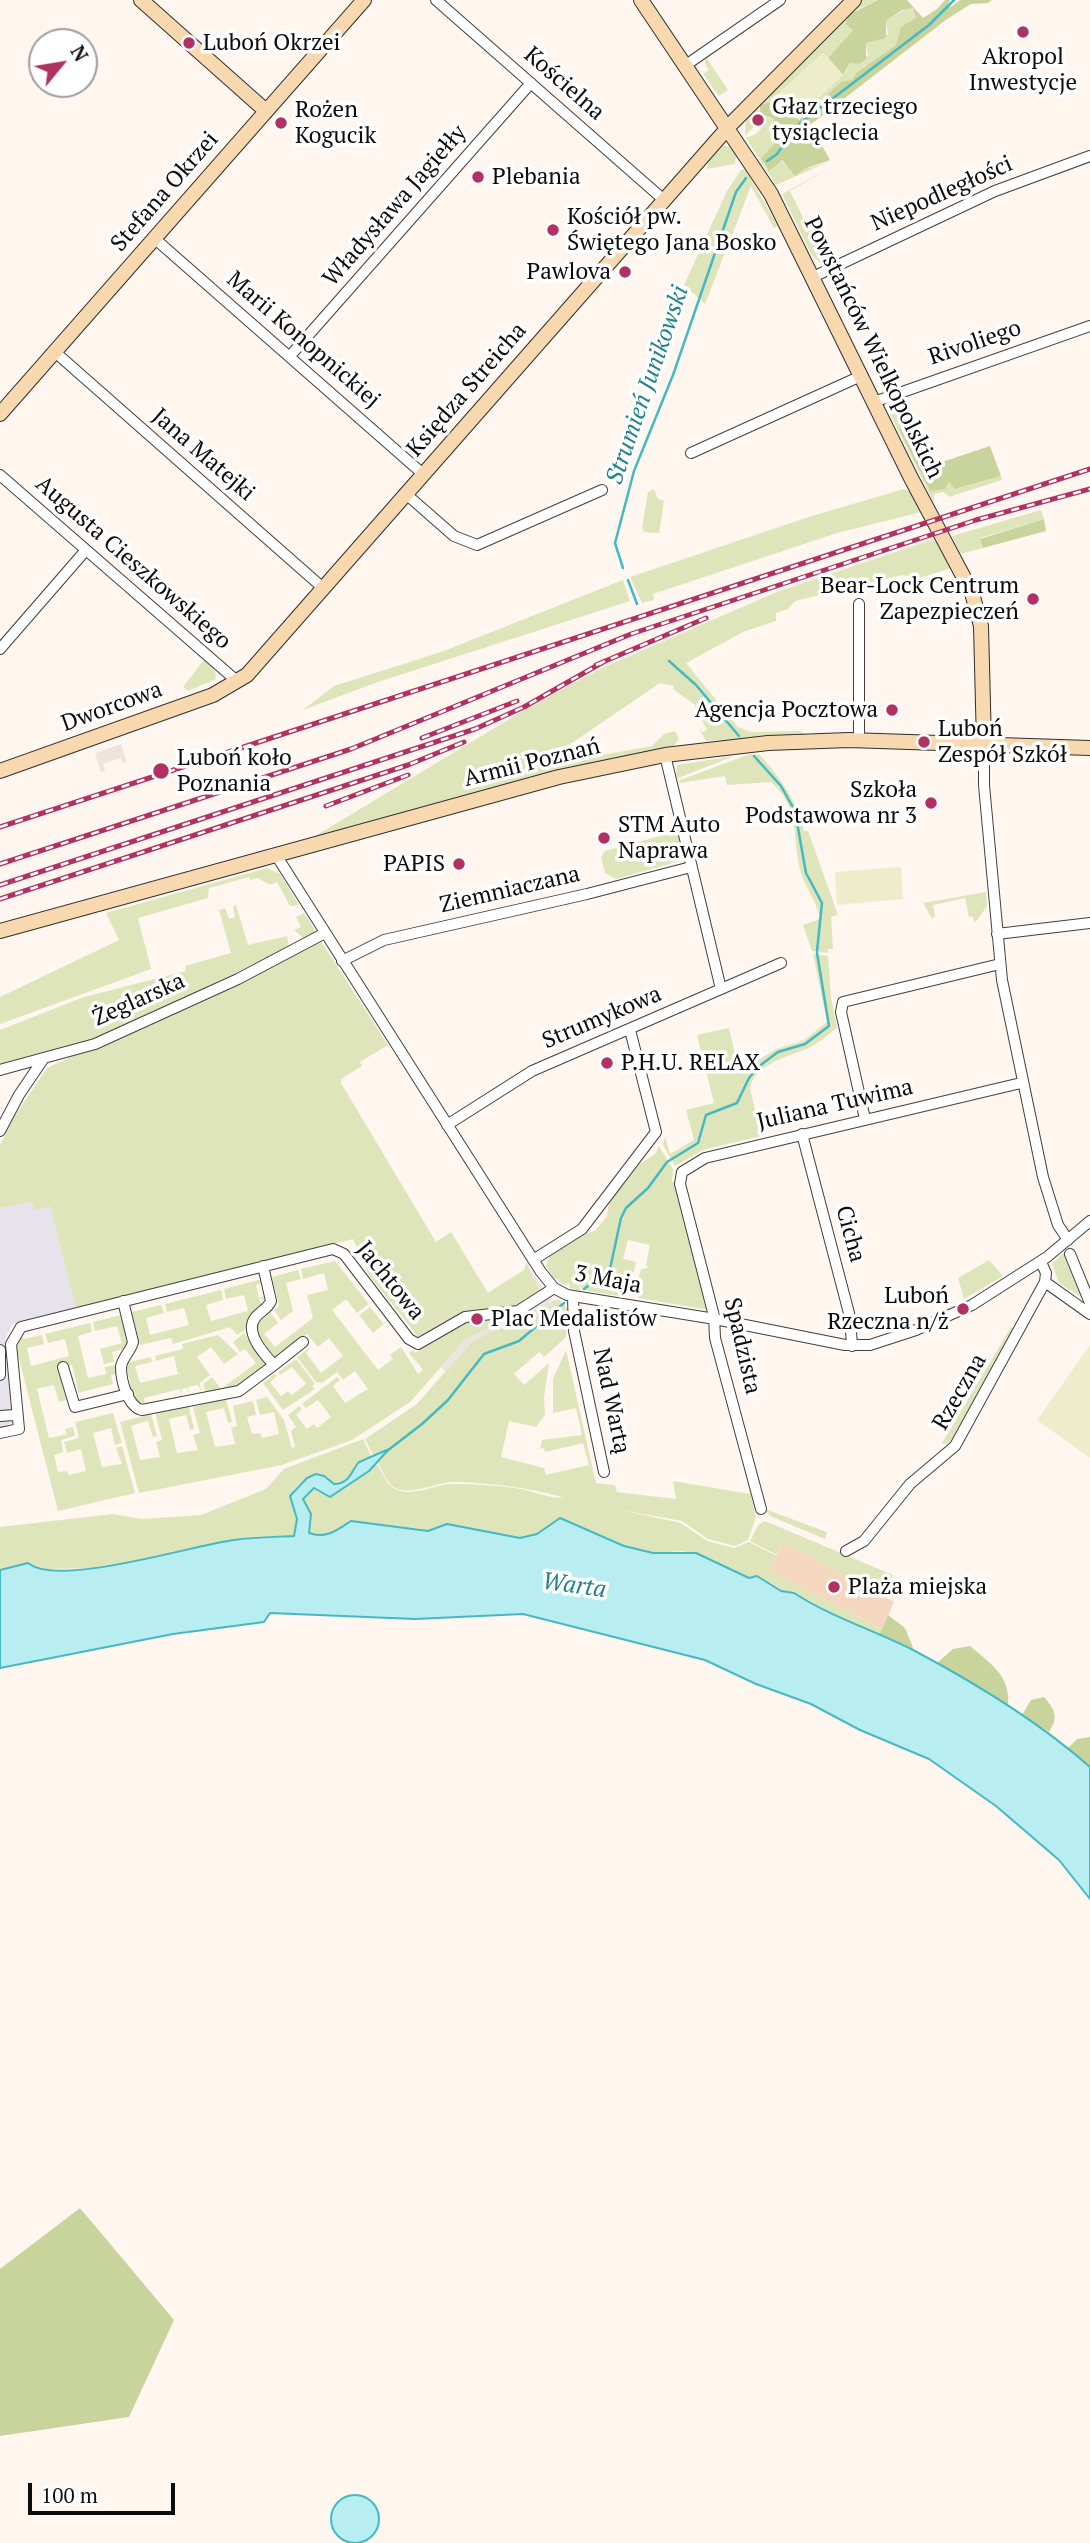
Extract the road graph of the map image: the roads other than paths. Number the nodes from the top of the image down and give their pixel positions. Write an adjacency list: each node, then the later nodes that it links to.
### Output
1 (141, 0): 9 (street)
2 (364, 0): 9 (street, Stefana Okrzei)
3 (436, 0): 8 (street, Kościelna)
4 (641, 0): 7 (street, Powstańców Wielkopolskich)
5 (780, 0): 7 (street)
6 (849, 2): 10 (street, Księdza Streicha)
7 (686, 65): 10 (street, Powstańców Wielkopolskich)
8 (531, 83): 12 (street, Kościelna); 17 (street, Władysława Jagiełły)
9 (266, 111): 13 (street, Stefana Okrzei)
10 (728, 127): 12 (street, Księdza Streicha); 14 (street, Powstańców Wielkopolskich)
11 (1090, 156): 14 (street, Niepodległości)
12 (664, 200): 22 (street, Księdza Streicha)
13 (154, 238): 16 (street, Stefana Okrzei); 17 (street, Marii Konopnickiej)
14 (813, 277): 18 (street, Powstańców Wielkopolskich)
15 (1090, 326): 19 (street, Rivoliego)
16 (55, 352): 20 (street, Stefana Okrzei); 27 (street, Jana Matejki)
17 (290, 356): 22 (street, Marii Konopnickiej)
18 (861, 376): 19 (street, Powstańców Wielkopolskich); 21 (street)
19 (874, 402): 32 (street, Powstańców Wielkopolskich)
20 (0, 414)
21 (691, 453)
22 (423, 474): 25 (street, Księdza Streicha)
23 (0, 475): 26 (street, Augusta Cieszkowskiego)
24 (602, 490): 25 (street)
25 (406, 494): 27 (street, Księdza Streicha)
26 (86, 550): 29 (street); 30 (street, Augusta Cieszkowskiego)
27 (323, 588): 30 (street, Księdza Streicha)
28 (859, 604): 31 (street)
29 (0, 649)
30 (238, 682): 35 (street, Dworcowa)
31 (859, 740): 32 (street, Armii Poznań); 34 (street, Armii Poznań)
32 (984, 744): 33 (street, Armii Poznań); 41 (street)
33 (1090, 748)
34 (666, 755): 36 (street, Armii Poznań); 37 (street)
35 (0, 771)
36 (276, 855): 39 (street, Armii Poznań); 40 (street, 3 Maja)
37 (691, 867): 42 (street, Ziemniaczana); 45 (street)
38 (1090, 923): 41 (street)
39 (0, 931)
40 (325, 933): 42 (street, 3 Maja); 47 (street, Żeglarska)
41 (998, 934): 44 (street)
42 (342, 961): 51 (street, 3 Maja)
43 (781, 962): 45 (street, Strumykowa)
44 (1000, 964): 49 (street); 50 (street)
45 (721, 989): 46 (street, Strumykowa)
46 (630, 1030): 51 (street, Strumykowa); 58 (street)
47 (44, 1058): 48 (street, Żeglarska); 52 (street)
48 (0, 1070)
49 (1021, 1083): 50 (street, Juliana Tuwima); 56 (street)
50 (865, 1119): 53 (street, Juliana Tuwima)
51 (447, 1125): 58 (street, 3 Maja)
52 (0, 1131)
53 (802, 1134): 54 (street, Juliana Tuwima); 69 (street, Cicha)
54 (682, 1191): 67 (street, Spadzista)
55 (1090, 1221): 56 (street, 3 Maja)
56 (1068, 1240): 59 (street, 3 Maja)
57 (1070, 1254): 65 (street)
58 (533, 1260): 62 (street, 3 Maja)
59 (1041, 1262): 61 (street); 69 (street, 3 Maja)
60 (263, 1266): 62 (street, Jachtowa); 64 (street, Jachtowa); 71 (street)
61 (1045, 1282): 66 (street); 80 (street, Rzeczna)
62 (554, 1288): 63 (street, 3 Maja)
63 (573, 1297): 67 (street, 3 Maja); 78 (street, Nad Wartą)
64 (123, 1301): 74 (street); 75 (street, Jachtowa)
65 (1090, 1303)
66 (1090, 1314)
67 (715, 1319): 69 (street, 3 Maja); 79 (street, Spadzista)
68 (303, 1342): 71 (street)
69 (852, 1346)
70 (0, 1350): 73 (street)
71 (274, 1365): 74 (street)
72 (63, 1367): 74 (street)
73 (0, 1375)
74 (128, 1394)
75 (15, 1415): 76 (street); 77 (street)
76 (0, 1416)
77 (0, 1433)
78 (604, 1472)
79 (761, 1509)
80 (846, 1550)

